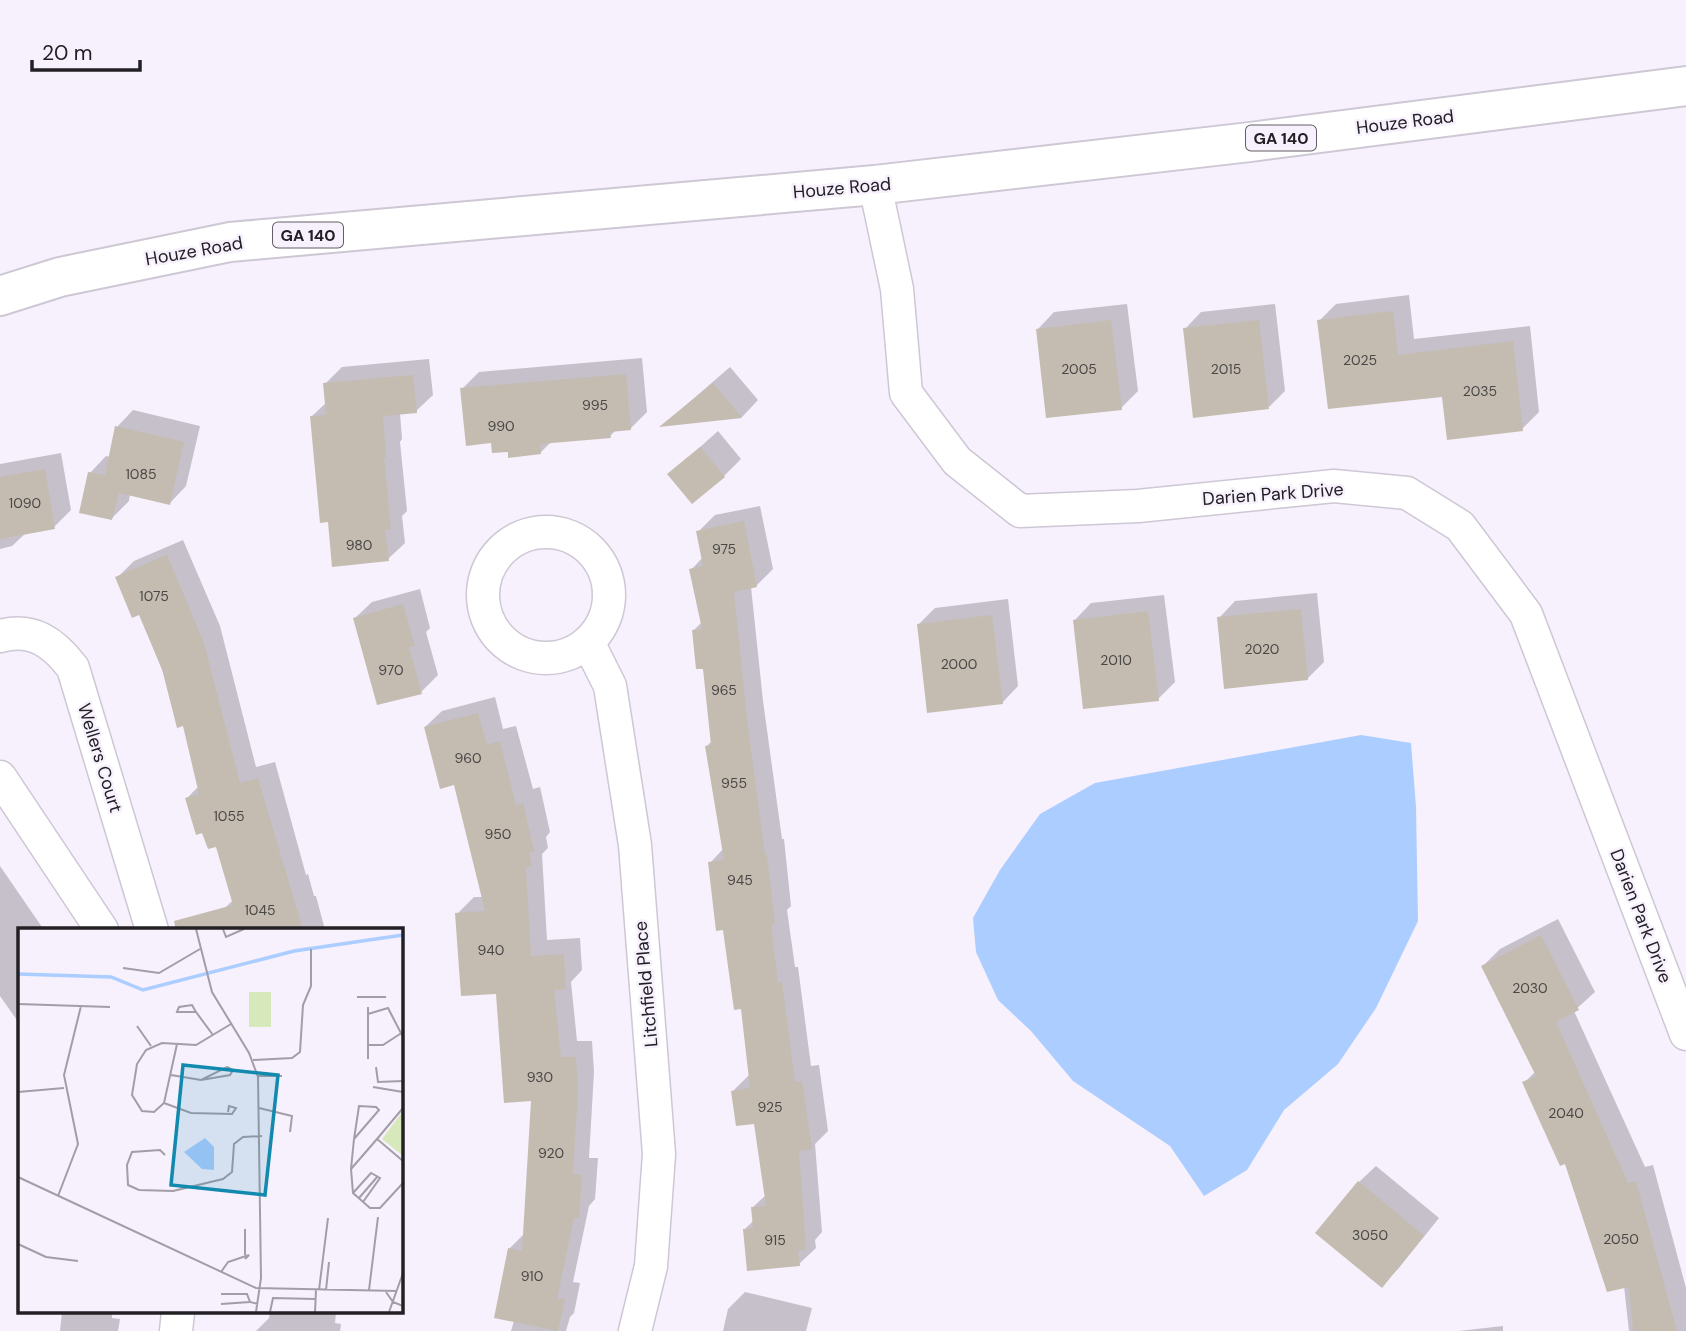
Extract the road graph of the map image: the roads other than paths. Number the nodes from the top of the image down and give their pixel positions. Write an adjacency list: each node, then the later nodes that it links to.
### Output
1 (1686, 86): 2 (main road, Houze Road / GA 140)
2 (875, 185): 3 (main road, Houze Road / GA 140); 9 (street, Darien Park Drive)
3 (0, 296)
4 (0, 636): 8 (street, Wellers Court)
5 (588, 642): 5 (street); 10 (street, Litchfield Place)
6 (0, 777): 7 (street)
7 (101, 928)
8 (151, 928)
9 (1686, 1034)
10 (635, 1331)

